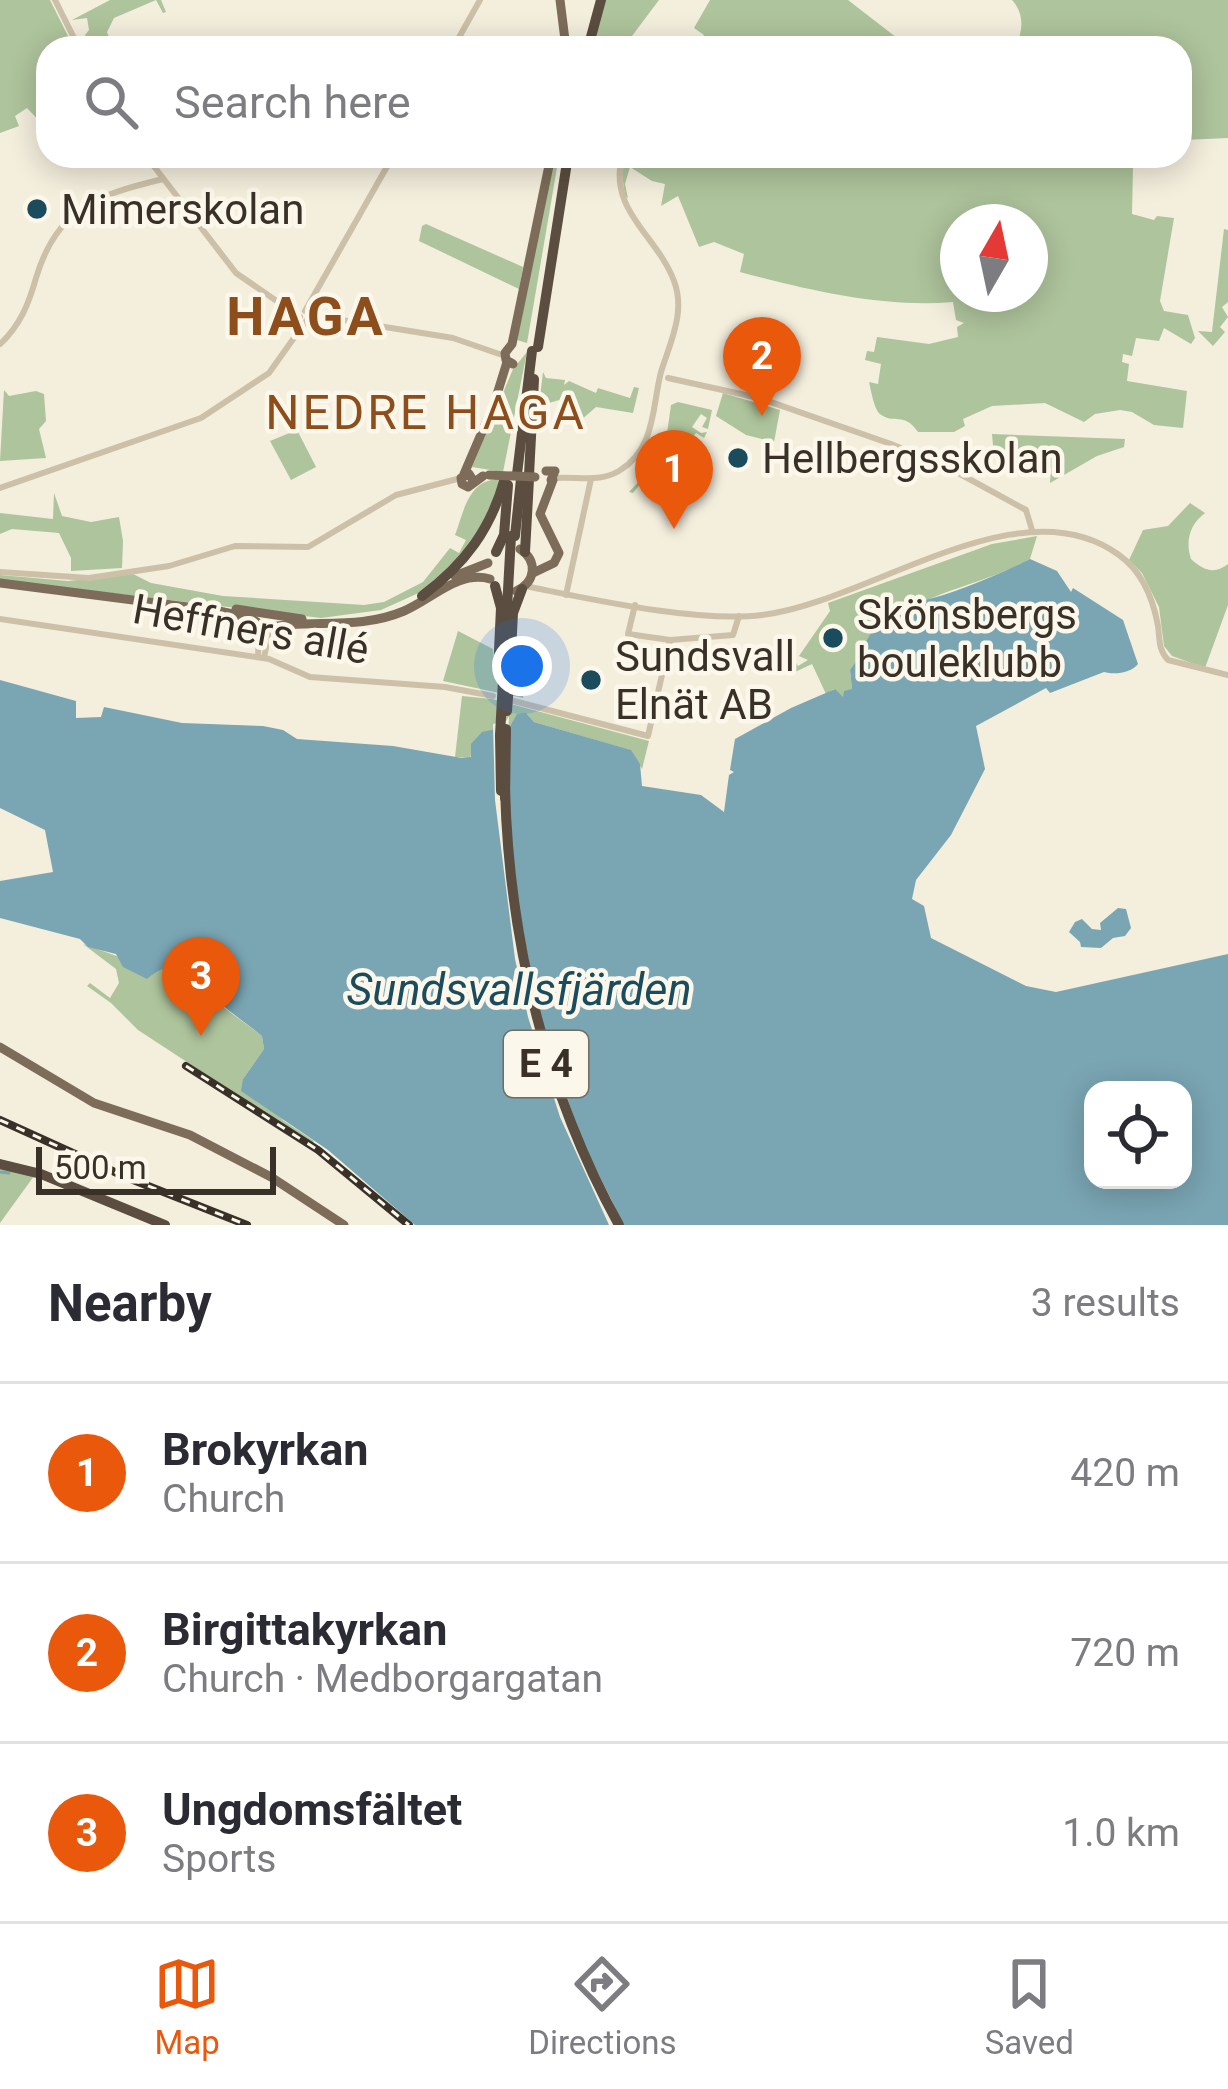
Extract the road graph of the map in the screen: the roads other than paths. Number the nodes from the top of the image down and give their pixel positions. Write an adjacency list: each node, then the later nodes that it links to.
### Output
1 (55, 0): 5 (street)
2 (480, 0): 6 (street)
3 (560, 0): 7 (main road)
4 (597, 0): 8 (highway)
5 (73, 36)
6 (460, 36)
7 (564, 36)
8 (587, 36)
9 (155, 168): 14 (street)
10 (386, 168): 15 (street)
11 (548, 168): 18 (main road)
12 (563, 168): 17 (highway, E 4)
13 (621, 168): 19 (street)
14 (163, 179): 15 (street); 16 (street)
15 (306, 316): 18 (street); 24 (street)
16 (0, 344)
17 (535, 349): 20 (highway, E 4); 22 (highway, E 4)
18 (510, 358): 21 (main road)
19 (666, 375): 23 (street); 25 (street)
20 (525, 402): 22 (highway, E 4); 22 (highway, E 4)
21 (471, 476): 22 (main road, bridge); 27 (street)
22 (532, 477): 23 (street); 26 (highway, E 4); 26 (highway, E 4); 26 (highway, E 4); 26 (main road); 30 (highway)
23 (592, 479): 29 (street)
24 (0, 488)
25 (1031, 530): 33 (street); 39 (street)
26 (513, 569): 29 (street); 30 (main road); 36 (main road); 42 (highway, E 4, bridge); 42 (highway, E 4, bridge); 43 (highway, E 4, bridge); 43 (highway, E 4, bridge)
27 (0, 572)
28 (0, 582): 32 (main road); 36 (main road)
29 (566, 595): 31 (street)
30 (422, 596): 35 (main road)
31 (635, 605): 33 (street); 37 (street)
32 (227, 609): 35 (main road); 36 (main road)
33 (739, 616): 37 (street)
34 (0, 619): 38 (street, Heffners allé)
35 (313, 621): 36 (main road)
36 (266, 623): 38 (street)
37 (670, 640): 41 (street)
38 (261, 657): 40 (street, Heffners allé)
39 (1228, 675)
40 (492, 696)
41 (509, 700)
42 (500, 735): 48 (highway, E 4, bridge)
43 (505, 798): 48 (highway, E 4)
44 (0, 1046): 47 (main road)
45 (0, 1164): 46 (highway)
46 (165, 1225)
47 (344, 1225)
48 (617, 1225)

